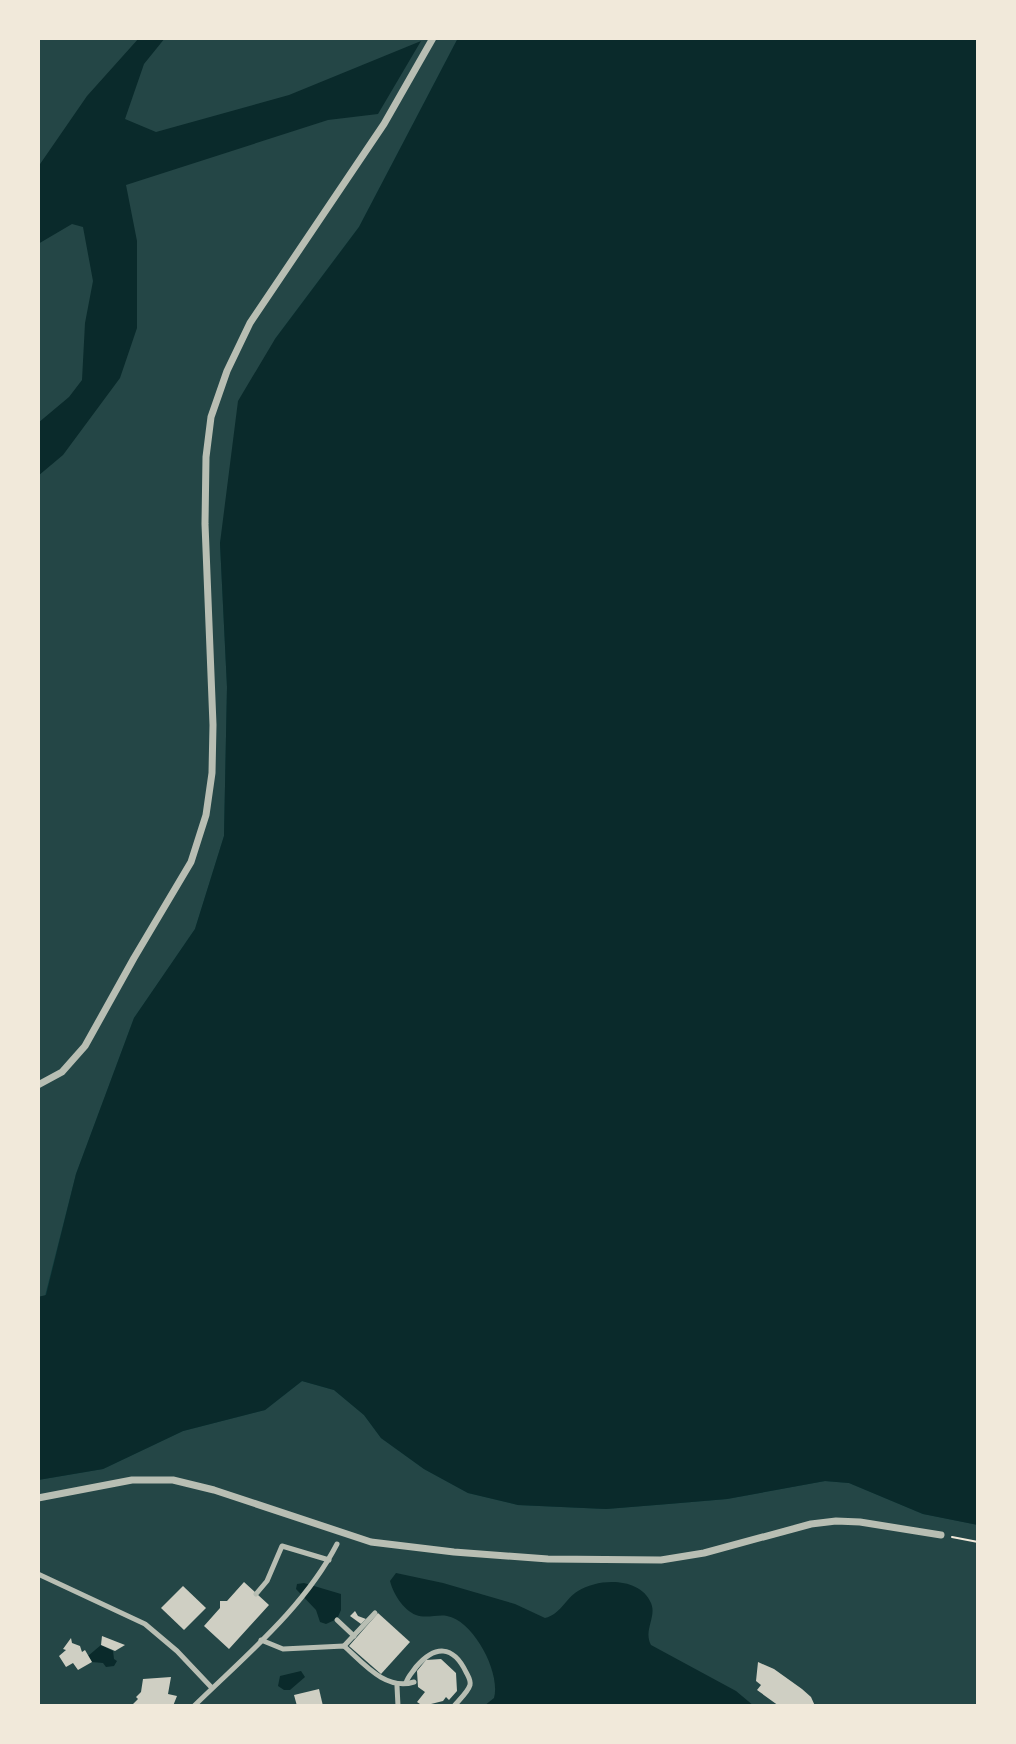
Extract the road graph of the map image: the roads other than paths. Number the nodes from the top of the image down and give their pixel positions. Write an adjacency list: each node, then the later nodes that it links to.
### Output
1 (433, 38): 2 (street)
2 (38, 1085)
3 (38, 1498): 4 (street)
4 (941, 1535)
5 (337, 1544): 6 (street)
6 (329, 1560): 8 (street); 12 (street)
7 (38, 1574): 17 (street)
8 (256, 1594)
9 (375, 1613): 11 (street)
10 (337, 1620): 11 (street)
11 (354, 1636): 13 (street)
12 (261, 1640): 13 (street); 17 (street)
13 (344, 1646): 16 (street)
14 (414, 1682): 15 (street)
15 (406, 1684): 16 (street); 22 (street)
16 (397, 1686): 21 (street)
17 (212, 1688): 18 (street)
18 (202, 1698): 19 (street); 20 (street)
19 (194, 1706)
20 (209, 1706)
21 (398, 1706)
22 (454, 1706)

